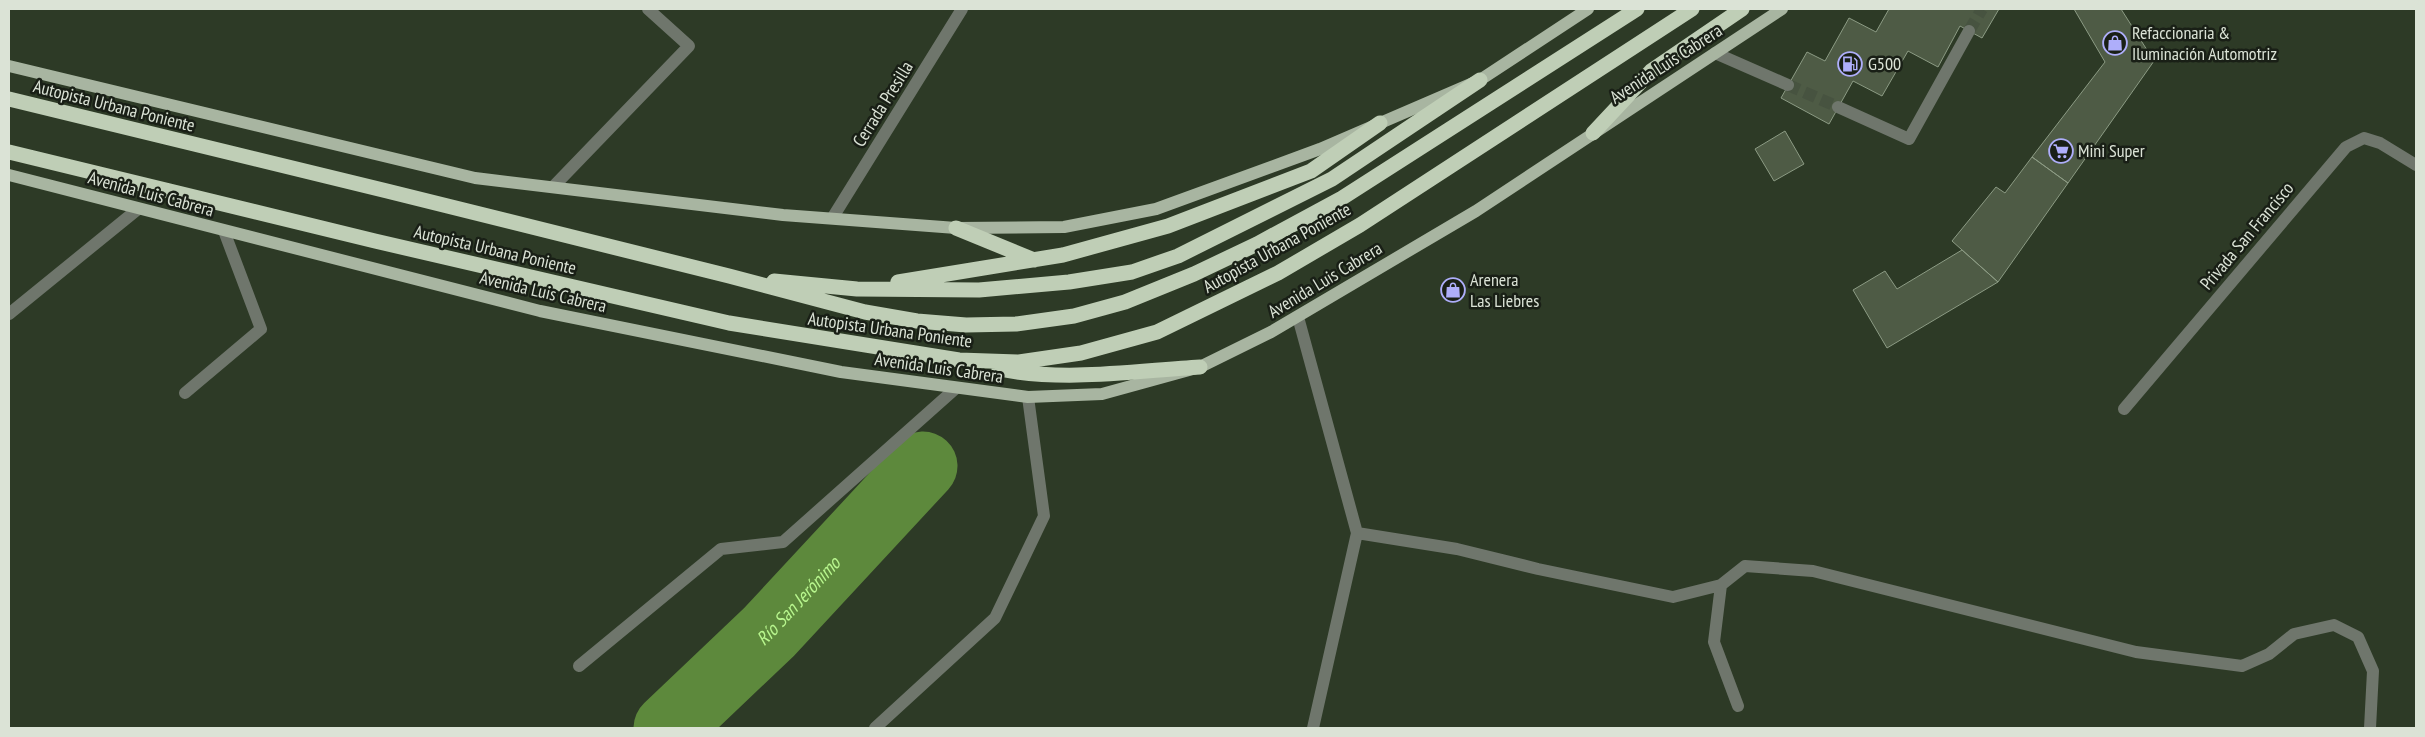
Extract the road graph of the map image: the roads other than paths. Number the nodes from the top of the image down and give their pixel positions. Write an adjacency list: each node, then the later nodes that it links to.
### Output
1 (648, 9): 20 (street)
2 (962, 9): 22 (street, Cerrada Presilla)
3 (1588, 9): 11 (main road)
4 (1637, 9): 26 (highway, Autopista Urbana Poniente)
5 (1692, 9): 30 (highway, Autopista Urbana Poniente)
6 (1742, 9): 16 (highway)
7 (1782, 9): 9 (main road, Avenida Luis Cabrera)
8 (1970, 31): 14 (street)
9 (1715, 53): 12 (street); 16 (main road, Avenida Luis Cabrera)
10 (9, 66): 20 (main road)
11 (1480, 80): 15 (main road); 27 (highway)
12 (1788, 85)
13 (9, 99): 26 (highway, Autopista Urbana Poniente)
14 (1838, 107)
15 (1380, 123): 23 (main road); 25 (highway)
16 (1593, 133): 29 (main road, Avenida Luis Cabrera)
17 (9, 152): 30 (highway, Autopista Urbana Poniente)
18 (2416, 165): 35 (street, Privada San Francisco)
19 (9, 175): 21 (main road, Avenida Luis Cabrera)
20 (553, 187): 22 (main road)
21 (138, 209): 24 (main road, Avenida Luis Cabrera); 28 (street)
22 (834, 218): 23 (main road)
23 (956, 228): 25 (highway)
24 (224, 231): 32 (main road, Avenida Luis Cabrera); 33 (street)
25 (1034, 260): 27 (highway)
26 (729, 276): 27 (highway)
27 (857, 288)
28 (9, 314)
29 (1298, 317): 31 (main road, Avenida Luis Cabrera); 36 (street)
30 (959, 360): 31 (highway)
31 (1200, 367): 34 (main road, Avenida Luis Cabrera)
32 (955, 389): 34 (main road, Avenida Luis Cabrera); 38 (street)
33 (185, 393)
34 (1028, 398): 40 (street)
35 (2124, 408)
36 (1357, 533): 37 (street); 41 (street)
37 (1721, 585): 39 (street); 42 (street)
38 (580, 666)
39 (1738, 706)
40 (876, 728)
41 (1313, 728)
42 (2370, 728)

